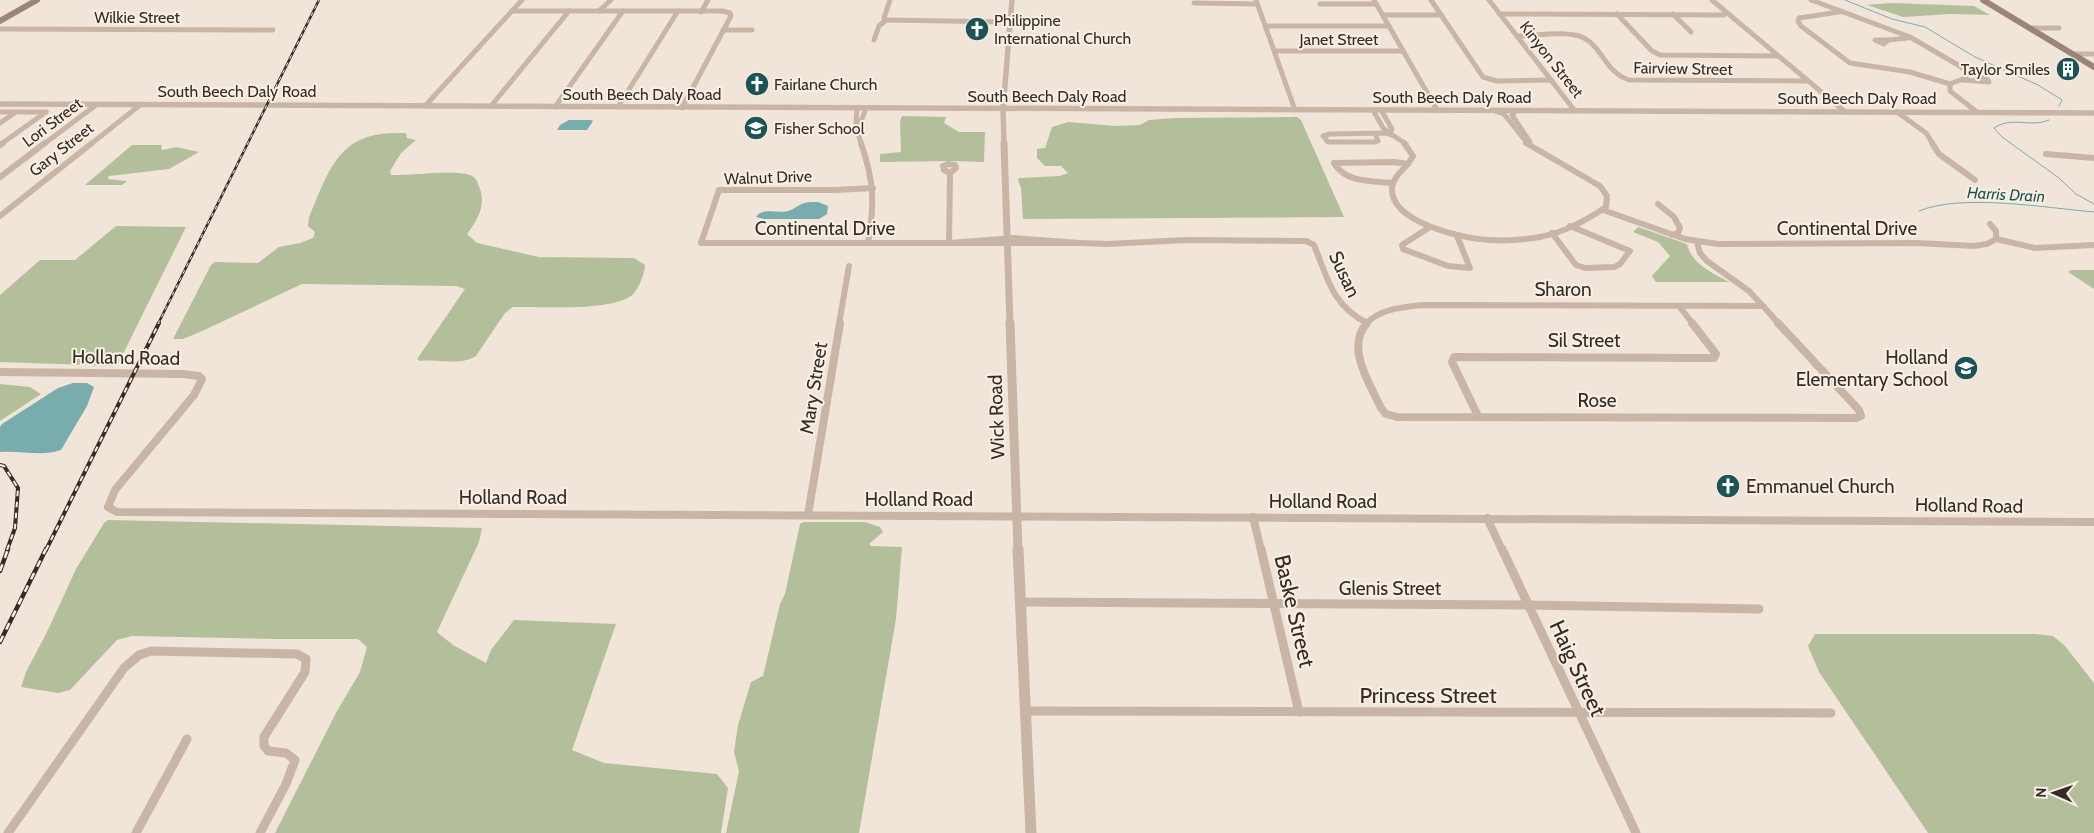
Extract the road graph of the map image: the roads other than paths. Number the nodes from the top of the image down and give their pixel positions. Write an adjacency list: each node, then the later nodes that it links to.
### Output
1 (37, 0): 29 (main road)
2 (522, 0): 16 (street)
3 (611, 0): 18 (street)
4 (708, 0): 21 (street)
5 (890, 0): 30 (street)
6 (1012, 0): 31 (street, Wick Road)
7 (1431, 0): 27 (street)
8 (1489, 0): 23 (street, Kinyon Street)
9 (1712, 0): 49 (street)
10 (1811, 0): 22 (street)
11 (1983, 0): 35 (main road)
12 (1257, 2): 14 (street); 32 (street)
13 (1375, 2): 15 (street); 26 (street)
14 (1194, 3)
15 (1320, 4)
16 (512, 11): 17 (street); 59 (street)
17 (569, 11): 18 (street); 60 (street)
18 (599, 11): 19 (street)
19 (624, 11): 20 (street); 61 (street)
20 (678, 11): 21 (street); 62 (street)
21 (701, 12): 38 (street)
22 (1841, 12): 42 (street); 55 (street)
23 (1500, 14): 24 (street); 41 (street, Kinyon Street)
24 (1617, 14): 25 (street); 49 (street)
25 (1673, 14): 28 (street); 40 (street)
26 (1383, 15): 27 (street); 33 (street)
27 (1441, 15): 52 (street)
28 (1724, 15)
29 (0, 20)
30 (886, 20): 31 (street); 43 (street)
31 (1010, 22): 66 (street, Wick Road)
32 (1266, 26): 33 (street); 45 (street)
33 (1389, 26): 46 (street)
34 (0, 28): 37 (street, Wilkie Street)
35 (2030, 28): 36 (street); 47 (main road)
36 (2059, 28)
37 (273, 30)
38 (723, 30): 39 (street); 63 (street)
39 (752, 30)
40 (1691, 32)
41 (1517, 36): 52 (street, Kinyon Street); 54 (street, Fairview Street)
42 (1910, 38): 44 (street); 51 (street)
43 (874, 40)
44 (1888, 40)
45 (1275, 51): 46 (street, Janet Street); 67 (street)
46 (1403, 51): 70 (street)
47 (2073, 54): 48 (street); 50 (main road)
48 (2094, 54)
49 (1778, 56): 54 (street)
50 (2094, 66)
51 (1966, 72): 53 (street); 53 (street)
52 (1552, 80): 73 (street, Kinyon Street)
53 (1962, 80): 55 (street)
54 (1808, 81): 76 (street)
55 (1950, 84): 78 (street)
56 (0, 104): 57 (street, South Beech Daly Road)
57 (96, 105): 58 (street, South Beech Daly Road); 90 (street, Lori Street)
58 (140, 105): 59 (street, South Beech Daly Road); 96 (street, Gary Street)
59 (425, 106): 60 (street, South Beech Daly Road)
60 (491, 106): 61 (street, South Beech Daly Road)
61 (555, 107): 62 (street, South Beech Daly Road)
62 (618, 107): 63 (street, South Beech Daly Road)
63 (682, 108): 64 (street, South Beech Daly Road)
64 (857, 108): 65 (street, South Beech Daly Road); 81 (street)
65 (866, 108): 66 (street, South Beech Daly Road); 81 (street)
66 (1003, 109): 67 (street, South Beech Daly Road); 104 (street, Wick Road)
67 (1294, 110): 68 (street, South Beech Daly Road)
68 (1373, 110): 69 (street, South Beech Daly Road); 83 (street)
69 (1381, 110): 70 (street, South Beech Daly Road); 83 (street)
70 (1437, 110): 71 (street, South Beech Daly Road)
71 (1495, 111): 72 (street, South Beech Daly Road); 85 (street)
72 (1516, 111): 73 (street, South Beech Daly Road); 85 (street)
73 (1575, 111): 76 (street, South Beech Daly Road)
74 (0, 112): 75 (street)
75 (16, 112): 80 (street); 84 (street)
76 (1844, 112): 77 (street, South Beech Daly Road)
77 (1897, 112): 78 (street, South Beech Daly Road); 91 (street)
78 (1978, 112): 79 (street, South Beech Daly Road)
79 (2094, 113)
80 (0, 122)
81 (856, 127): 93 (street)
82 (1375, 134): 82 (street); 83 (street)
83 (1390, 134): 88 (street)
84 (0, 145)
85 (1534, 148): 95 (street)
86 (2046, 154): 87 (street)
87 (2094, 158)
88 (1408, 164): 92 (street); 92 (street)
89 (950, 173): 109 (street)
90 (0, 177)
91 (1975, 180)
92 (1393, 183): 99 (street)
93 (873, 188): 107 (street, Walnut Drive); 108 (street)
94 (1658, 204): 101 (street)
95 (1602, 210): 98 (street); 101 (street, Continental Drive)
96 (0, 216)
97 (1990, 224): 103 (street)
98 (1570, 226): 100 (street); 100 (street)
99 (1430, 227): 102 (street); 102 (street)
100 (1552, 233): 102 (street)
101 (1672, 235): 106 (street, Continental Drive)
102 (1456, 236)
103 (1996, 239): 106 (street, Continental Drive); 110 (street, Continental Drive)
104 (1007, 242): 105 (street, Continental Drive); 109 (street, Continental Drive); 118 (street, Wick Road)
105 (1309, 242): 114 (street, Susan)
106 (1697, 242): 113 (street)
107 (701, 243): 108 (street, Continental Drive)
108 (868, 243): 109 (street, Continental Drive)
109 (949, 243)
110 (2094, 245)
111 (849, 266): 117 (street, Mary Street)
112 (1679, 306): 113 (street, Sharon); 114 (street, Sharon); 116 (street, Sil Street)
113 (1762, 306): 116 (street, Rose)
114 (1367, 323): 116 (street, Rose)
115 (0, 372): 117 (street, Holland Road)
116 (1478, 416)
117 (808, 515): 118 (street, Holland Road)
118 (1017, 516): 119 (street, Holland Road); 122 (street, Wick Road)
119 (1253, 517): 120 (street, Holland Road); 123 (street, Baske Street)
120 (1487, 518): 121 (street, Holland Road); 124 (street, Haig Street)
121 (2094, 522)
122 (1022, 602): 123 (street, Glenis Street); 126 (street, Wick Road)
123 (1274, 604): 124 (street, Glenis Street); 127 (street, Baske Street)
124 (1527, 605): 125 (street, Glenis Street); 128 (street, Haig Street)
125 (1758, 609)
126 (1026, 711): 127 (street, Princess Street); 134 (street, Wick Road)
127 (1299, 712): 128 (street, Princess Street)
128 (1578, 714): 129 (street, Princess Street); 135 (street, Haig Street)
129 (1830, 714)
130 (187, 739): 132 (street)
131 (8, 833): 133 (street)
132 (136, 833)
133 (260, 833)
134 (1031, 833)
135 (1636, 833)

